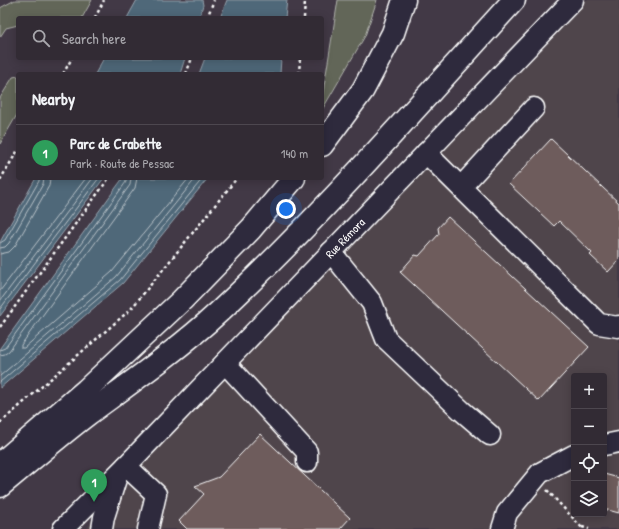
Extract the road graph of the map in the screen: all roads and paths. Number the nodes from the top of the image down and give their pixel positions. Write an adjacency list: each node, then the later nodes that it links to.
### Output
1 (104, 0): 7 (path)
2 (214, 0): 8 (path)
3 (306, 0): 9 (path)
4 (404, 0): 17 (highway)
5 (514, 0): 38 (highway)
6 (573, 0): 19 (street, Rue Rémora)
7 (96, 16)
8 (208, 16)
9 (304, 16)
10 (71, 60): 13 (path)
11 (191, 60): 14 (path)
12 (300, 60): 15 (path)
13 (63, 72)
14 (187, 72)
15 (299, 72)
16 (534, 108): 24 (street)
17 (324, 142)
18 (16, 153): 20 (path)
19 (426, 153): 24 (street); 25 (street, Rue Rémora)
20 (0, 180)
21 (108, 180): 27 (path)
22 (235, 180): 29 (path)
23 (292, 180): 35 (highway)
24 (461, 187): 26 (street)
25 (331, 252): 28 (street, Rue Rémora); 30 (street)
26 (619, 326)
27 (0, 327)
28 (225, 363): 34 (street); 36 (street, Rue Rémora)
29 (0, 423)
30 (490, 435)
31 (619, 442): 32 (street)
32 (607, 444)
33 (571, 457): 37 (street)
34 (307, 462)
35 (0, 464)
36 (122, 470): 40 (street, Rue Rémora); 41 (street); 42 (street)
37 (536, 478): 39 (path); 43 (street)
38 (0, 486)
39 (583, 528): 44 (path)
40 (63, 529)
41 (102, 529)
42 (148, 529)
43 (502, 529)
44 (589, 529)

